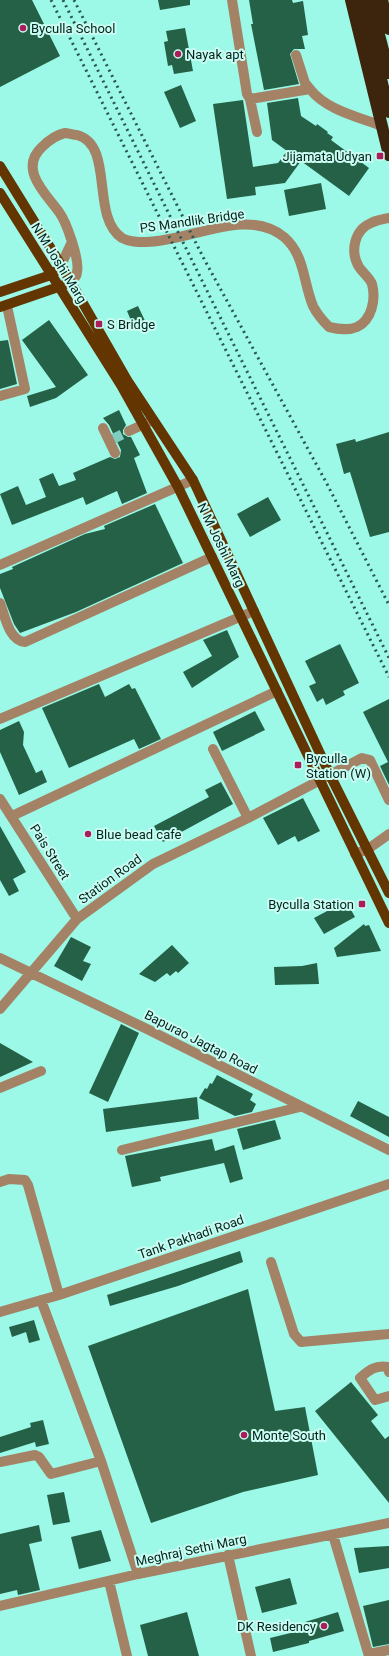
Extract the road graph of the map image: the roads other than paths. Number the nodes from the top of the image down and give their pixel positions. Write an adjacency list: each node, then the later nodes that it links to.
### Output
1 (232, 0): 10 (street)
2 (351, 0): 12 (highway)
3 (362, 0): 11 (highway)
4 (370, 0): 8 (highway)
5 (382, 0): 6 (highway)
6 (389, 29)
7 (296, 55): 9 (street)
8 (389, 73)
9 (310, 89): 10 (street); 12 (street)
10 (250, 99): 13 (street)
11 (389, 112)
12 (382, 126): 14 (highway)
13 (257, 132)
14 (389, 155)
15 (0, 166): 19 (main road, N M Joshi Marg)
16 (0, 193): 20 (main road, N M Joshi Marg)
17 (389, 218): 18 (street, PS Mandlik Bridge)
18 (72, 244): 19 (street); 21 (street)
19 (61, 265): 20 (main road); 21 (main road, N M Joshi Marg)
20 (51, 275): 22 (main road, N M Joshi Marg); 23 (main road)
21 (71, 282): 22 (main road); 26 (main road, N M Joshi Marg)
22 (60, 288): 24 (main road); 27 (main road, N M Joshi Marg)
23 (0, 292)
24 (3, 307): 25 (street)
25 (0, 396)
26 (153, 420): 27 (street); 31 (main road, N M Joshi Marg)
27 (142, 425): 29 (street); 32 (main road, N M Joshi Marg)
28 (103, 428): 30 (street)
29 (129, 431)
30 (115, 453)
31 (193, 480): 32 (street); 33 (main road, N M Joshi Marg)
32 (178, 487): 34 (main road, N M Joshi Marg); 36 (street)
33 (214, 528): 34 (main road); 38 (main road, N M Joshi Marg)
34 (201, 534): 35 (main road, N M Joshi Marg)
35 (212, 557): 37 (street); 39 (main road, N M Joshi Marg)
36 (0, 565)
37 (0, 603)
38 (254, 611): 39 (street); 43 (main road, N M Joshi Marg)
39 (241, 616): 40 (main road, N M Joshi Marg); 41 (street)
40 (277, 691): 44 (main road, N M Joshi Marg); 47 (street)
41 (0, 719)
42 (214, 749): 48 (street)
43 (330, 775): 44 (street, Station Road); 46 (street, Station Road); 50 (main road, N M Joshi Marg)
44 (320, 780): 48 (street, Station Road); 51 (main road, N M Joshi Marg)
45 (0, 799): 47 (street, Pais Street)
46 (389, 800)
47 (12, 816): 53 (street, Pais Street)
48 (248, 818): 53 (street, Station Road)
49 (389, 834): 50 (street)
50 (368, 849): 51 (street); 52 (main road, N M Joshi Marg)
51 (355, 854): 54 (main road, N M Joshi Marg)
52 (389, 893)
53 (77, 919): 56 (street, Station Road)
54 (389, 923)
55 (0, 958): 56 (street, Bapurao Jagtap Road)
56 (31, 974): 57 (street, Station Road); 60 (street, Bapurao Jagtap Road)
57 (0, 1009)
58 (40, 1071): 59 (street)
59 (0, 1088)
60 (300, 1107): 61 (street); 62 (street, Bapurao Jagtap Road)
61 (122, 1150)
62 (389, 1150)
63 (0, 1182): 66 (street)
64 (389, 1184): 66 (street, Tank Pakhadi Road)
65 (271, 1262): 69 (street)
66 (59, 1295): 67 (street, Tank Pakhadi Road)
67 (41, 1300): 68 (street, Tank Pakhadi Road); 72 (street)
68 (0, 1312)
69 (389, 1334)
70 (389, 1372): 71 (street)
71 (389, 1396)
72 (101, 1461): 73 (street); 77 (street)
73 (0, 1462)
74 (389, 1523): 75 (street, Meghraj Sethi Marg)
75 (333, 1535): 76 (street, Meghraj Sethi Marg); 81 (street)
76 (228, 1555): 77 (street, Meghraj Sethi Marg); 83 (street)
77 (138, 1574): 78 (street, Meghraj Sethi Marg)
78 (109, 1581): 79 (street, Meghraj Sethi Marg); 82 (street)
79 (0, 1606)
80 (389, 1650): 81 (street)
81 (369, 1655)
82 (127, 1656)
83 (251, 1656)

